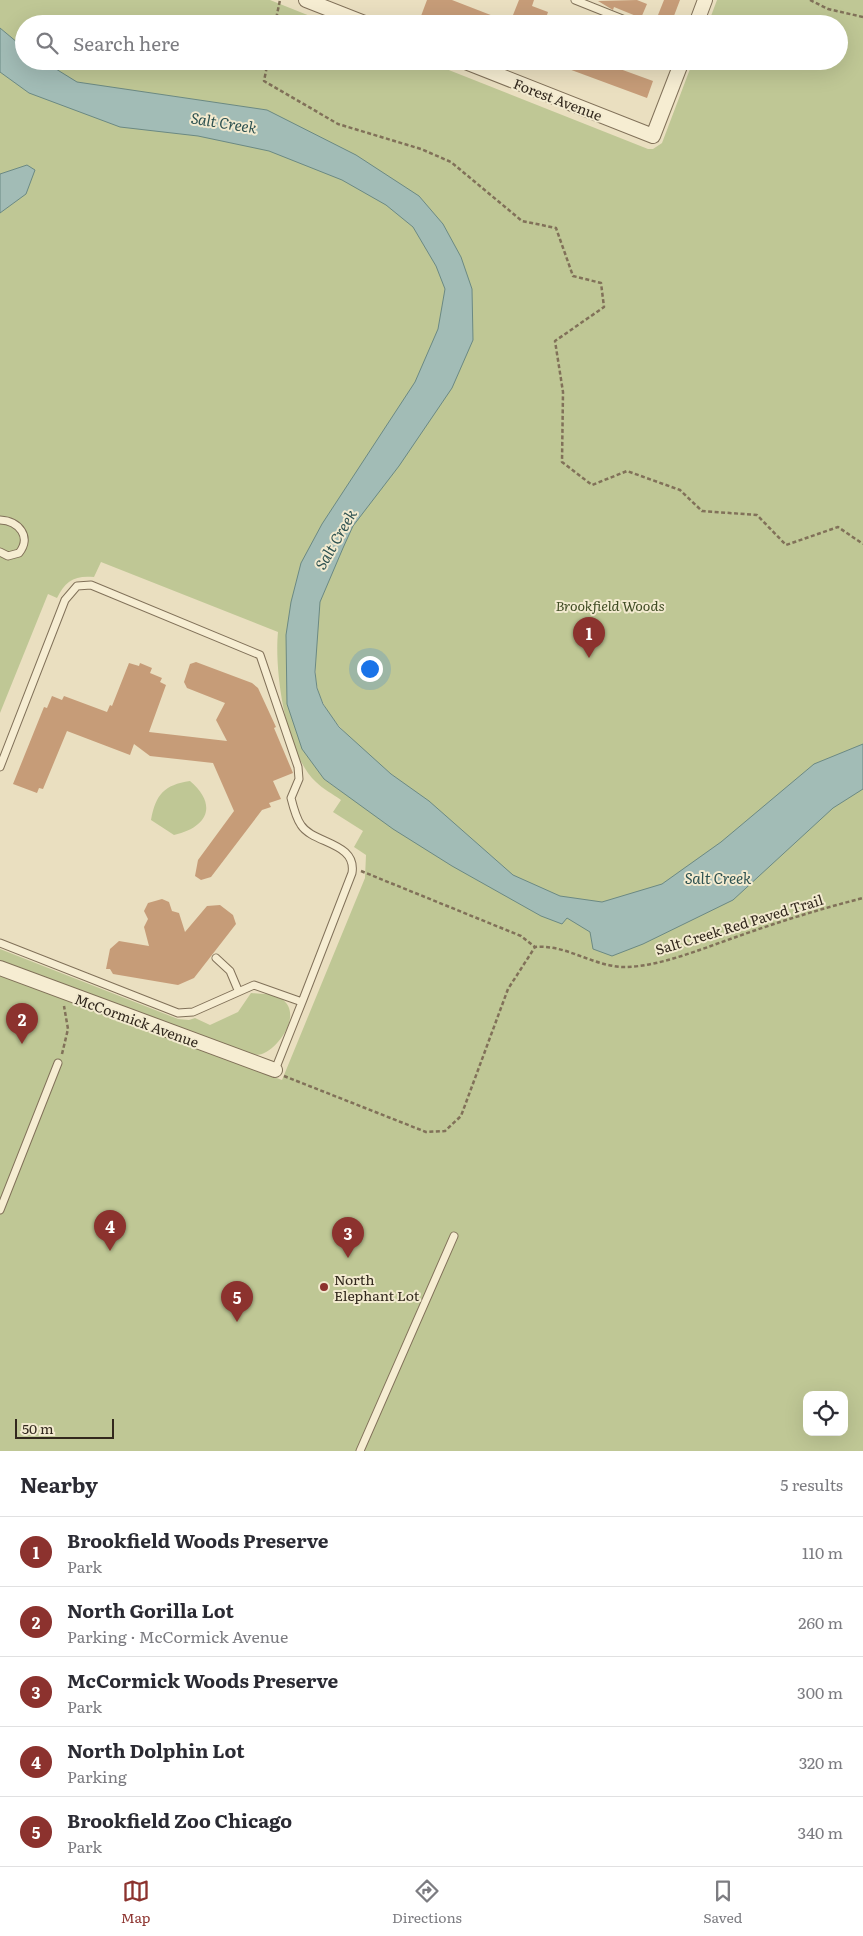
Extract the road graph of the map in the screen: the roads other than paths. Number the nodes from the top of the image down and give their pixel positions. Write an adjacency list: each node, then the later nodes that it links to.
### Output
1 (306, 0): 4 (street)
2 (575, 0): 5 (lane)
3 (705, 0): 6 (street)
4 (344, 15)
5 (612, 15)
6 (699, 15)
7 (486, 70): 8 (street, Forest Avenue)
8 (679, 70)
9 (0, 520): 10 (lane)
10 (0, 552)
11 (0, 767): 16 (lane)
12 (0, 943): 15 (lane)
13 (216, 958): 15 (lane)
14 (0, 968): 18 (street, McCormick Avenue)
15 (238, 990): 16 (lane)
16 (302, 1002): 18 (lane)
17 (58, 1062): 19 (lane)
18 (275, 1070)
19 (0, 1210)
20 (454, 1236): 21 (lane)
21 (360, 1451)

